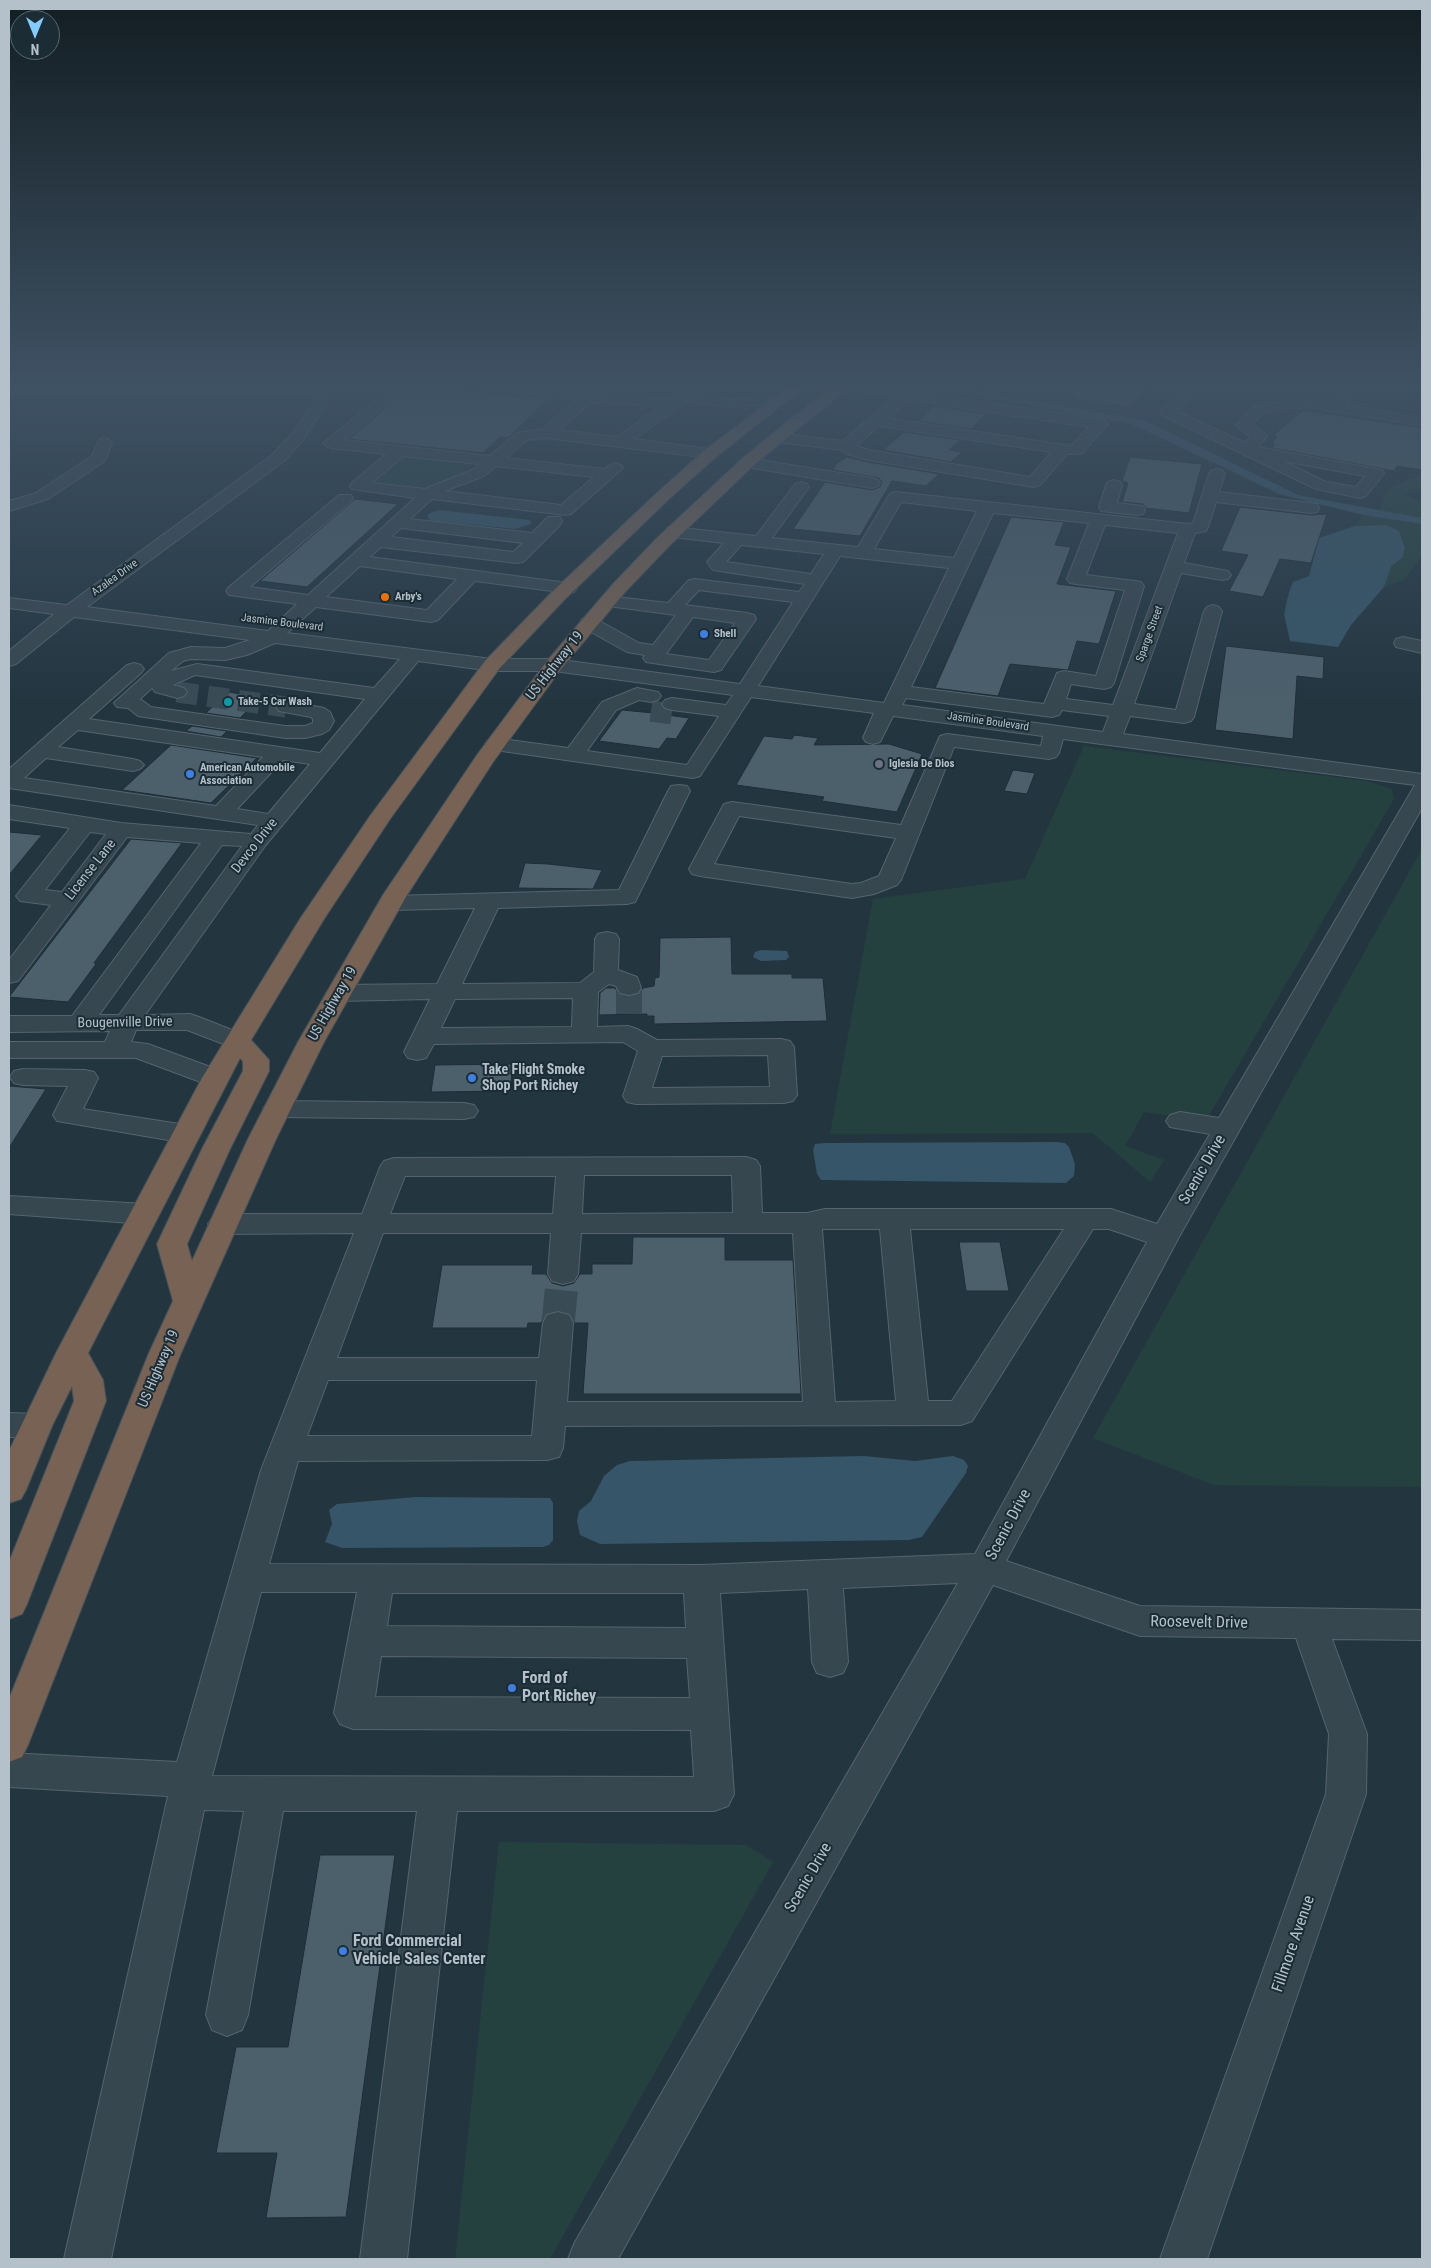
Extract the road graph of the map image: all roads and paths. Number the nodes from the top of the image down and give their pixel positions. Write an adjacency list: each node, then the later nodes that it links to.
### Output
1 (48, 492): 15 (street)
2 (232, 492): 41 (street, Azalea Drive)
3 (410, 492): 12 (street)
4 (431, 492): 12 (street)
5 (575, 492): 11 (street)
6 (669, 492): 39 (highway)
7 (716, 492): 23 (highway, US Highway 19)
8 (792, 492): 27 (street)
9 (1112, 492): 18 (street)
10 (1211, 492): 13 (street)
11 (586, 493): 12 (street)
12 (429, 494): 21 (street)
13 (1210, 496): 17 (street); 18 (street)
14 (345, 498): 43 (street)
15 (9, 506)
16 (987, 507): 19 (street); 29 (street); 31 (street)
17 (1311, 508)
18 (1203, 517): 22 (street)
19 (1099, 519): 22 (street); 37 (street)
20 (554, 521): 24 (street)
21 (397, 523): 24 (street); 26 (street)
22 (1188, 529): 32 (street, Sparge Street)
23 (673, 532): 25 (street); 44 (highway, US Highway 19)
24 (536, 539): 26 (street)
25 (737, 539): 27 (street); 35 (street)
26 (378, 541): 30 (street)
27 (760, 542): 28 (street)
28 (835, 550): 29 (street); 35 (street)
29 (863, 553): 31 (street)
30 (356, 560): 33 (street); 43 (street)
31 (960, 564): 70 (street)
32 (1174, 567): 34 (street); 40 (street, Sparge Street)
33 (376, 569): 36 (street); 49 (street)
34 (1223, 574)
35 (816, 580): 42 (street)
36 (466, 581): 39 (street); 49 (street)
37 (1135, 586): 40 (street); 72 (street)
38 (9, 587): 41 (street, Jasmine Boulevard)
39 (568, 588): 61 (highway)
40 (1166, 589): 75 (street, Sparge Street)
41 (88, 598): 47 (street, Azalea Drive); 52 (street, Jasmine Boulevard)
42 (804, 598): 46 (street); 50 (street)
43 (312, 601): 49 (street); 52 (street)
44 (608, 601): 46 (street); 53 (highway, US Highway 19)
45 (9, 603): 47 (street, Jasmine Boulevard)
46 (680, 610): 51 (street); 60 (street)
47 (70, 611): 54 (street, Jasmine Boulevard); 62 (street, Azalea Drive)
48 (1213, 611): 75 (street)
49 (434, 613)
50 (778, 614): 51 (street); 65 (street)
51 (747, 619): 65 (street)
52 (287, 623): 55 (street); 61 (street, Jasmine Boulevard)
53 (589, 623): 60 (street); 63 (highway, US Highway 19)
54 (184, 626): 55 (street, Jasmine Boulevard); 69 (street)
55 (272, 637): 58 (street); 59 (street, Jasmine Boulevard)
56 (1403, 643): 57 (street)
57 (1422, 647)
58 (215, 654): 64 (street); 71 (street)
59 (412, 655): 61 (street, Jasmine Boulevard); 67 (street, Devco Drive)
60 (660, 655): 65 (street); 68 (street)
61 (498, 658): 63 (street, Jasmine Boulevard); 118 (highway)
62 (9, 660)
63 (554, 665): 68 (street, Jasmine Boulevard); 83 (highway, US Highway 19)
64 (198, 670): 66 (street); 67 (street)
65 (738, 687): 68 (street, Jasmine Boulevard); 70 (street, Jasmine Boulevard); 73 (street); 86 (street)
66 (177, 692)
67 (379, 695): 87 (street, Devco Drive)
68 (651, 698): 86 (street)
69 (100, 699): 71 (street); 77 (street)
70 (893, 701): 72 (street); 76 (street, Jasmine Boulevard); 80 (street)
71 (129, 703): 74 (street)
72 (1055, 703): 75 (street)
73 (672, 706)
74 (286, 707)
75 (1122, 711): 81 (street, Sparge Street)
76 (956, 718): 78 (street, Jasmine Boulevard); 82 (street)
77 (74, 723): 79 (street); 84 (street)
78 (1056, 731): 81 (street, Jasmine Boulevard); 82 (street)
79 (164, 736): 85 (street); 88 (street)
80 (873, 738)
81 (1111, 739): 89 (street, Jasmine Boulevard)
82 (947, 740): 99 (street)
83 (495, 744): 86 (street); 104 (highway, US Highway 19)
84 (41, 751): 88 (street); 90 (street)
85 (278, 753): 87 (street); 95 (street)
86 (573, 756)
87 (325, 760): 96 (street, Devco Drive)
88 (133, 765): 93 (street)
89 (1422, 780)
90 (9, 781): 93 (street)
91 (1422, 790): 127 (street, Scenic Drive)
92 (678, 791): 103 (street)
93 (101, 796): 95 (street)
94 (9, 812): 97 (street, License Lane)
95 (220, 814): 96 (street)
96 (274, 821): 101 (street, Devco Drive)
97 (85, 824): 98 (street, License Lane); 102 (street)
98 (121, 830): 100 (street); 102 (street, License Lane)
99 (908, 833): 99 (street)
100 (216, 838): 101 (street); 108 (street)
101 (257, 841): 109 (street, Devco Drive)
102 (68, 899): 107 (street, License Lane)
103 (490, 901): 104 (street); 112 (street)
104 (391, 903): 113 (highway, US Highway 19)
105 (608, 939): 106 (street)
106 (606, 974): 110 (street); 111 (street)
107 (9, 976)
108 (108, 985): 109 (street); 114 (street)
109 (151, 988): 115 (street, Devco Drive)
110 (628, 988)
111 (586, 990): 112 (street); 117 (street)
112 (446, 992): 113 (street); 117 (street)
113 (339, 994): 124 (highway, US Highway 19)
114 (80, 1023): 115 (street, Bougenville Drive); 116 (street, Bougenville Drive)
115 (126, 1023): 118 (street, Bougenville Drive); 121 (street, Devco Drive)
116 (9, 1024)
117 (584, 1034): 119 (street)
118 (238, 1041): 123 (highway); 141 (highway)
119 (652, 1048): 119 (street)
120 (9, 1050): 121 (street, Bougenville Drive)
121 (115, 1050): 123 (street, Bougenville Drive)
122 (23, 1077): 128 (street)
123 (215, 1078): 128 (highway)
124 (277, 1109): 125 (street); 137 (highway, US Highway 19)
125 (464, 1111)
126 (1180, 1121): 127 (street)
127 (1227, 1128): 139 (street, Scenic Drive)
128 (186, 1134): 131 (highway)
129 (571, 1166): 134 (street); 136 (street); 138 (street)
130 (9, 1205): 131 (street)
131 (145, 1214): 143 (highway)
132 (894, 1219): 133 (street); 135 (street); 148 (street)
133 (1085, 1219): 139 (street); 148 (street)
134 (748, 1222): 135 (street); 136 (street)
135 (807, 1222): 147 (street)
136 (567, 1223): 138 (street); 140 (street)
137 (223, 1224): 138 (street); 141 (highway, US Highway 19)
138 (372, 1224): 144 (street)
139 (1164, 1237): 152 (street, Scenic Drive)
140 (562, 1274)
141 (188, 1301): 164 (highway, US Highway 19)
142 (558, 1323): 145 (street)
143 (72, 1353): 149 (highway); 157 (highway)
144 (316, 1369): 145 (street); 150 (street)
145 (554, 1369): 146 (street)
146 (550, 1414): 147 (street); 150 (street)
147 (820, 1414): 148 (street)
148 (913, 1414)
149 (23, 1426): 151 (highway)
150 (286, 1449): 154 (street)
151 (9, 1490)
152 (986, 1568): 153 (street); 158 (street, Roosevelt Drive); 172 (street, Scenic Drive)
153 (825, 1574): 156 (street); 162 (street)
154 (248, 1578): 155 (street); 166 (street)
155 (377, 1578): 156 (street); 160 (street)
156 (701, 1578): 161 (street)
157 (9, 1604)
158 (1309, 1625): 159 (street, Roosevelt Drive); 173 (street, Fillmore Avenue)
159 (1422, 1625)
160 (365, 1642): 161 (street); 163 (street)
161 (705, 1643): 163 (street)
162 (830, 1662)
163 (709, 1714): 168 (street)
164 (9, 1745)
165 (9, 1770): 166 (street)
166 (190, 1787): 167 (street); 170 (street)
167 (266, 1793): 168 (street); 169 (street)
168 (439, 1793): 171 (street)
169 (227, 2015)
170 (87, 2259)
171 (384, 2259)
172 (592, 2259)
173 (1184, 2259)

